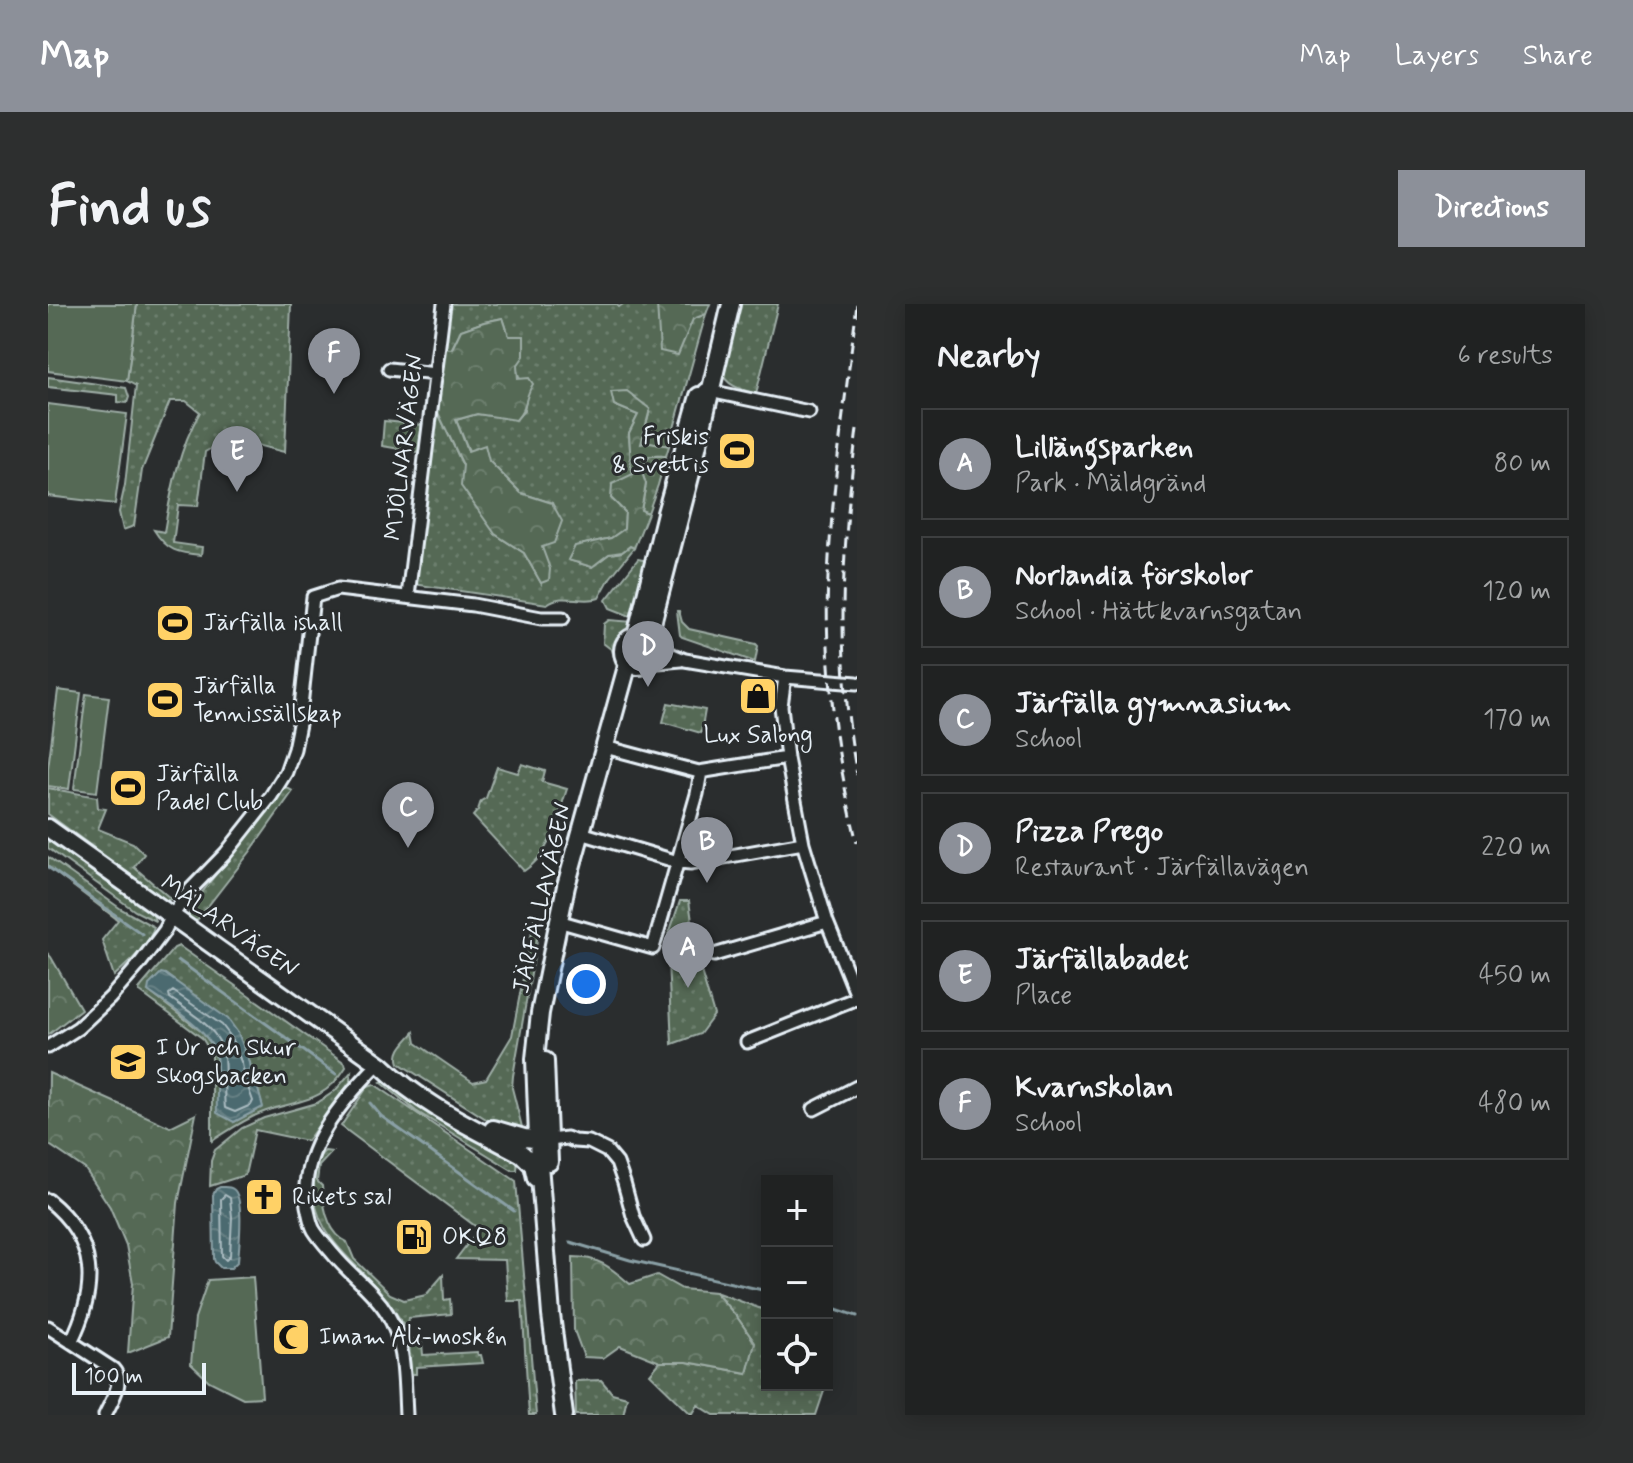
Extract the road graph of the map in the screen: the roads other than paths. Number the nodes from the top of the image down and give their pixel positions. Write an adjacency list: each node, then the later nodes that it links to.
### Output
1 (444, 304): 4 (street, MJÖLNARVÄGEN)
2 (731, 304): 5 (street)
3 (389, 369): 4 (street)
4 (436, 374): 7 (street, MJÖLNARVÄGEN)
5 (706, 390): 6 (street); 9 (street)
6 (809, 412)
7 (408, 596): 8 (street); 21 (street)
8 (563, 618)
9 (645, 640): 10 (street); 11 (street); 11 (street)
10 (685, 660): 11 (street); 12 (street)
11 (638, 665): 14 (street, JÄRFÄLLAVÄGEN)
12 (785, 677): 13 (street); 15 (street)
13 (857, 683)
14 (610, 748): 16 (street); 18 (street, JÄRFÄLLAVÄGEN)
15 (787, 758): 16 (street); 19 (street)
16 (701, 772): 20 (street)
17 (48, 828): 21 (street, MÄLARVÄGEN)
18 (585, 834): 20 (street); 22 (street, JÄRFÄLLAVÄGEN)
19 (803, 843): 20 (street); 23 (street)
20 (678, 862): 22 (street)
21 (172, 916): 27 (street); 28 (street, MÄLARVÄGEN)
22 (562, 922): 30 (street, JÄRFÄLLAVÄGEN); 33 (street, JÄRFÄLLAVÄGEN)
23 (827, 922): 24 (street); 25 (street)
24 (714, 955)
25 (857, 997): 26 (street)
26 (747, 1042)
27 (48, 1047)
28 (380, 1064): 32 (street, MÄLARVÄGEN); 41 (street)
29 (857, 1087): 31 (street)
30 (535, 1096): 32 (street); 33 (street, JÄRFÄLLAVÄGEN)
31 (814, 1109)
32 (500, 1137): 33 (street); 34 (street, JÄRFÄLLAVÄGEN)
33 (543, 1144): 34 (street, JÄRFÄLLAVÄGEN); 36 (street); 39 (street, JÄRFÄLLAVÄGEN)
34 (541, 1195): 39 (street, JÄRFÄLLAVÄGEN)
35 (48, 1200): 38 (street)
36 (644, 1240)
37 (48, 1327): 38 (street)
38 (71, 1342): 40 (street)
39 (560, 1379): 42 (street, JÄRFÄLLAVÄGEN)
40 (105, 1415)
41 (406, 1415)
42 (564, 1415)

